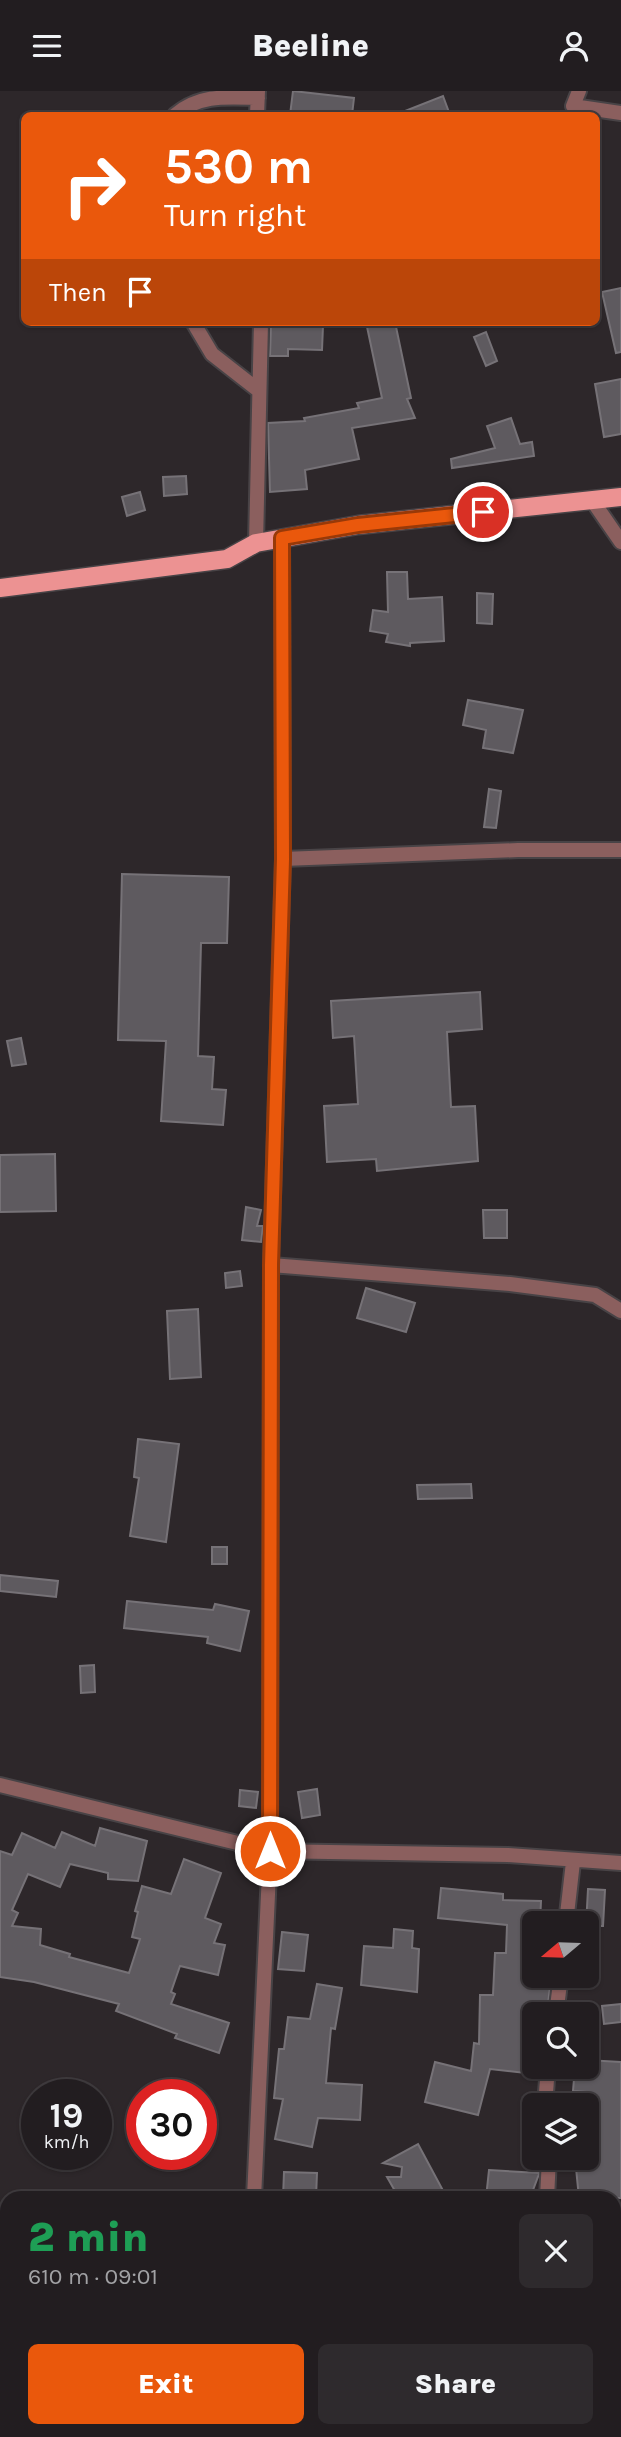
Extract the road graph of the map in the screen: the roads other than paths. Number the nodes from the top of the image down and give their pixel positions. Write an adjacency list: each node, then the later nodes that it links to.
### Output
1 (579, 91): 4 (street)
2 (258, 95): 3 (street)
3 (179, 112)
4 (621, 113)
5 (196, 326): 7 (street)
6 (261, 326): 7 (street)
7 (258, 390): 12 (street)
8 (621, 497): 9 (main road)
9 (592, 501): 10 (main road); 11 (street)
10 (282, 538): 12 (main road); 15 (street)
11 (621, 542)
12 (256, 543): 13 (main road)
13 (0, 588)
14 (621, 851): 15 (street)
15 (283, 859): 16 (street)
16 (271, 1265): 17 (street); 19 (street)
17 (621, 1311)
18 (0, 1785): 19 (street)
19 (270, 1851): 20 (street); 24 (street)
20 (573, 1862): 21 (street); 22 (street)
21 (621, 1863)
22 (567, 1911)
23 (549, 2170): 25 (street)
24 (254, 2191)
25 (548, 2191)

